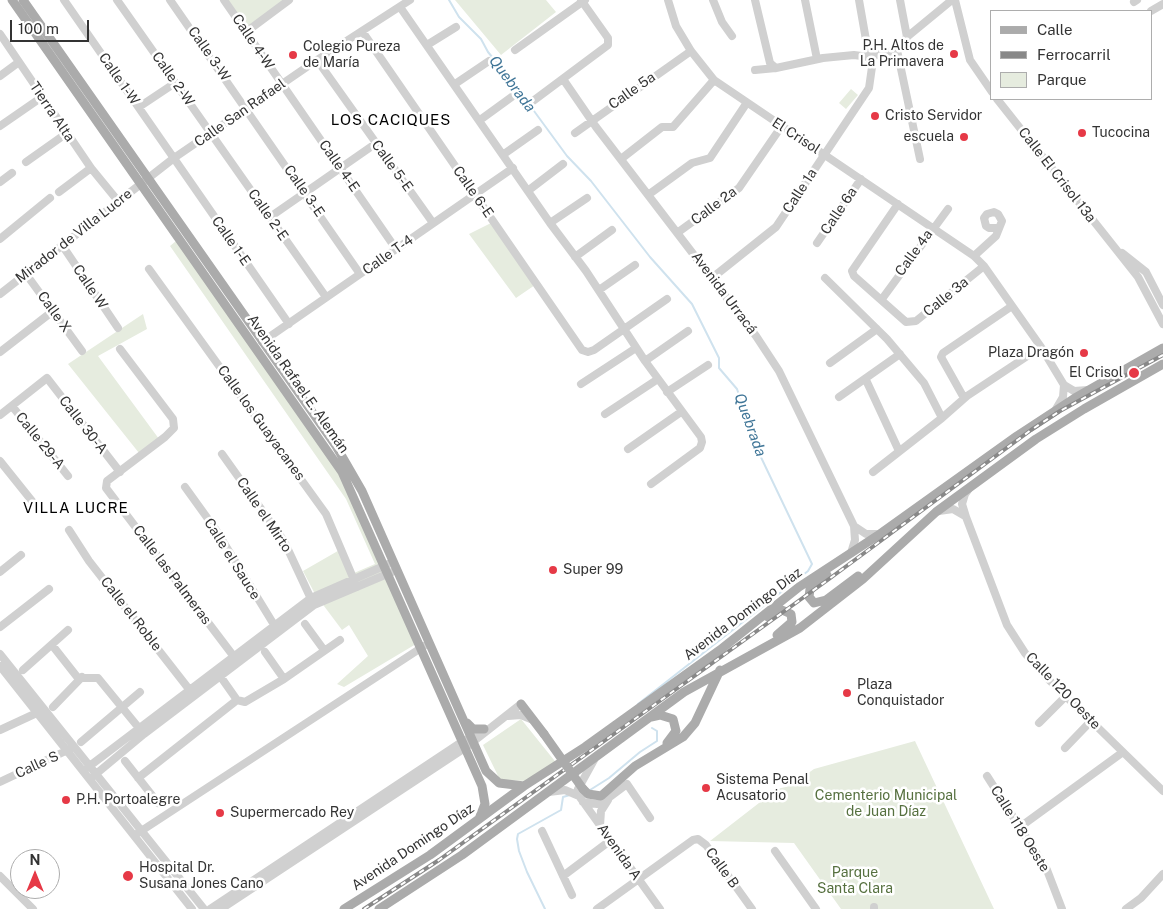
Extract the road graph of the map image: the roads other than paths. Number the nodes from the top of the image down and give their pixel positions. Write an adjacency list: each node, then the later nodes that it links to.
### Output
1 (12, 0): 70 (main road, Avenida Rafael E. Alemán)
2 (23, 0): 70 (main road, Avenida Rafael E. Alemán)
3 (64, 0): 47 (street, Calle 1-W)
4 (118, 0): 38 (street, Calle 2-W)
5 (170, 0): 48 (street, Calle 3-W)
6 (224, 0): 20 (street, Calle 4-W)
7 (289, 0): 20 (street)
8 (410, 0): 17 (street, Calle San Rafael)
9 (668, 0): 27 (street, El Crisol)
10 (713, 0): 22 (street)
11 (756, 0): 33 (street)
12 (805, 0): 29 (street)
13 (859, 0): 28 (street, Calle 1a)
14 (900, 0): 23 (street)
15 (954, 0): 23 (street); 41 (street)
16 (583, 1): 25 (street); 36 (street)
17 (400, 7): 19 (street, Calle San Rafael); 24 (street)
18 (456, 27): 24 (street)
19 (362, 31): 30 (street, Calle San Rafael); 75 (street, Calle 6-E)
20 (246, 32): 39 (street, Calle 4-W)
21 (0, 34): 32 (street, Tierra Alta)
22 (732, 36)
23 (907, 37): 26 (street)
24 (427, 45): 40 (street)
25 (515, 50)
26 (897, 50): 28 (street); 62 (street)
27 (691, 51): 37 (street, El Crisol); 50 (street, Calle 5a)
28 (869, 57): 29 (street); 59 (street, Calle 1a)
29 (817, 59): 33 (street)
30 (317, 60): 39 (street, Calle San Rafael); 57 (street, Calle 5-E)
31 (489, 61): 40 (street)
32 (19, 62): 35 (street); 42 (street, Tierra Alta)
33 (776, 68): 34 (street)
34 (755, 70)
35 (0, 76)
36 (563, 79): 45 (street); 50 (street, Avenida Urracá)
37 (714, 80): 46 (street, El Crisol); 61 (street)
38 (175, 83): 47 (street); 56 (street, Calle 2-W)
39 (281, 84): 48 (street, Calle San Rafael); 66 (street, Calle 4-E)
40 (455, 84): 49 (street)
41 (990, 89)
42 (42, 96): 51 (street); 54 (street, Tierra Alta)
43 (512, 96): 49 (street)
44 (998, 100): 108 (street, Calle El Crisol 13a)
45 (533, 101)
46 (746, 104): 52 (street, El Crisol); 76 (street)
47 (139, 107): 60 (street, Calle 1-W)
48 (247, 109): 56 (street, Calle San Rafael); 74 (street, Calle 3-E)
49 (480, 120): 58 (street)
50 (591, 120): 55 (street, Calle 5a); 61 (street, Avenida Urracá)
51 (0, 126)
52 (781, 127): 59 (street, El Crisol); 88 (street, Calle 2a)
53 (538, 130): 58 (street)
54 (67, 133): 63 (street); 65 (street, Tierra Alta)
55 (575, 133)
56 (211, 134): 60 (street, Calle San Rafael); 82 (street, Calle 2-E)
57 (376, 144): 66 (street); 83 (street, Calle 5-E)
58 (504, 154): 67 (street)
59 (824, 154): 69 (street, El Crisol); 100 (street, Calle 1a)
60 (174, 158): 70 (street, Calle San Rafael); 110 (street, Calle 1-E)
61 (621, 159): 76 (street, Avenida Urracá)
62 (920, 159)
63 (26, 162)
64 (563, 164): 72 (street)
65 (91, 168): 73 (street); 79 (street, Tierra Alta)
66 (341, 168): 74 (street); 92 (street, Calle 4-E)
67 (513, 168): 72 (street); 75 (street, Calle T-4)
68 (12, 173): 71 (street)
69 (861, 179): 80 (street, El Crisol); 90 (street, Calle 6a)
70 (144, 181): 79 (street, Mirador de Villa Lucre); 116 (main road, Avenida Rafael E. Alemán); 161 (main road, Avenida Rafael E. Alemán)
71 (0, 182)
72 (529, 190): 84 (street)
73 (59, 192)
74 (305, 193): 82 (street); 99 (street, Calle 3-E)
75 (475, 194): 83 (street, Calle T-4); 113 (street, Calle 6-E)
76 (648, 195): 88 (street, Avenida Urracá)
77 (50, 198): 89 (street)
78 (587, 198): 84 (street)
79 (116, 203): 91 (street, Mirador de Villa Lucre)
80 (898, 204): 85 (street, El Crisol); 105 (street)
81 (948, 208): 85 (street, Calle 4a)
82 (270, 217): 104 (street, Calle 2-E)
83 (433, 223): 92 (street, Calle T-4)
84 (550, 223): 94 (street)
85 (933, 227): 93 (street, El Crisol); 105 (street, Calle 4a)
86 (998, 228): 93 (street)
87 (612, 230): 94 (street)
88 (677, 233): 100 (street, Avenida Urracá)
89 (0, 239)
90 (817, 243)
91 (62, 245): 98 (street, Mirador de Villa Lucre); 112 (street, Calle W)
92 (396, 249): 99 (street, Calle T-4)
93 (974, 256): 96 (street, El Crisol)
94 (575, 257): 102 (street)
95 (634, 265): 102 (street)
96 (984, 266): 105 (street, Calle 3a); 107 (street, El Crisol)
97 (149, 269): 163 (street, Calle los Guayacanes)
98 (26, 274): 103 (street, Mirador de Villa Lucre); 109 (street, Calle X)
99 (360, 274): 104 (street, Calle T-4)
100 (712, 278): 155 (street, Avenida Urracá)
101 (825, 278): 114 (street)
102 (598, 290): 113 (street)
103 (0, 294)
104 (326, 297): 110 (street, Calle T-4)
105 (882, 298)
106 (667, 299): 113 (street)
107 (1012, 306): 117 (street, El Crisol); 135 (street)
108 (1161, 307): 111 (street, Calle El Crisol 13a)
109 (53, 311): 121 (street, Calle X); 122 (street)
110 (288, 324): 116 (street, Calle T-4)
111 (1163, 324)
112 (118, 328)
113 (624, 329): 118 (street)
114 (877, 329): 123 (street); 125 (street)
115 (688, 331): 124 (street)
116 (262, 342): 161 (main road, Avenida Rafael E. Alemán)
117 (1041, 347): 131 (street, El Crisol); 135 (street)
118 (636, 348): 124 (street); 130 (street)
119 (1163, 348): 132 (main road, Avenida Domingo Díaz)
120 (120, 349): 146 (street)
121 (82, 351)
122 (0, 352)
123 (900, 354): 129 (street); 141 (street)
124 (645, 361): 128 (street)
125 (830, 364)
126 (1163, 364): 149 (main road, Avenida Domingo Díaz)
127 (708, 365): 133 (street)
128 (658, 379): 133 (street); 139 (street)
129 (866, 380): 134 (street); 143 (street)
130 (582, 384)
131 (1064, 386): 132 (street); 138 (street)
132 (1092, 389): 138 (main road, Avenida Domingo Díaz)
133 (667, 392): 137 (street)
134 (839, 397)
135 (964, 398): 141 (street)
136 (12, 406): 140 (street); 146 (street, Calle 30-A); 148 (street, Calle 29-A)
137 (681, 412): 142 (street); 150 (street)
138 (1053, 412): 157 (main road, Avenida Domingo Díaz)
139 (605, 414)
140 (0, 415)
141 (942, 418): 143 (street)
142 (628, 449)
143 (900, 452): 147 (street)
144 (222, 454): 166 (street, Calle el Mirto)
145 (0, 461): 152 (street)
146 (120, 472): 178 (street, Calle las Palmeras)
147 (873, 472)
148 (68, 476)
149 (977, 482): 153 (main road, Avenida Domingo Díaz); 154 (street, Calle 120 Oeste)
150 (651, 484)
151 (185, 488): 169 (street, Calle el Sauce)
152 (32, 501)
153 (936, 512): 154 (street); 160 (main road, Avenida Domingo Díaz)
154 (966, 517): 189 (street, Calle 120 Oeste)
155 (854, 526): 157 (street); 158 (street)
156 (69, 530): 188 (street, Calle el Roble)
157 (880, 534): 158 (main road, Avenida Domingo Díaz)
158 (851, 553): 160 (main road); 175 (main road, Avenida Domingo Díaz)
159 (21, 555): 162 (street)
160 (876, 566): 179 (main road, Avenida Domingo Díaz)
161 (391, 568): 163 (street); 164 (street); 173 (main road, Avenida Rafael E. Alemán)
162 (0, 572)
163 (354, 579): 164 (street, Calle los Guayacanes); 166 (street)
164 (357, 587): 166 (street)
165 (49, 589): 168 (street)
166 (312, 601): 169 (street)
167 (305, 624): 174 (street)
168 (0, 627)
169 (276, 628): 178 (street)
170 (68, 630): 172 (street)
171 (340, 640): 174 (street)
172 (52, 645): 183 (street); 184 (street)
173 (425, 646): 197 (main road, Avenida Rafael E. Alemán); 204 (main road, Avenida Rafael E. Alemán); 227 (street)
174 (324, 650): 186 (street)
175 (720, 650): 179 (main road); 216 (main road, Avenida Domingo Díaz)
176 (265, 652): 186 (street)
177 (0, 654): 183 (street)
178 (236, 659): 181 (street); 185 (street)
179 (731, 664): 182 (main road, Avenida Domingo Díaz)
180 (0, 666): 183 (street)
181 (215, 670): 185 (street); 188 (street)
182 (721, 670): 195 (main road, Avenida Domingo Díaz); 207 (main road)
183 (11, 675): 193 (street)
184 (82, 677): 192 (street); 193 (street)
185 (220, 677): 188 (street); 190 (street)
186 (284, 679): 190 (street)
187 (140, 692): 192 (street)
188 (192, 693): 202 (street)
189 (1066, 696): 198 (street, Calle 120 Oeste); 199 (street)
190 (237, 700): 214 (street)
191 (521, 704): 194 (street); 196 (main road)
192 (121, 707): 202 (street); 203 (street)
193 (45, 710): 201 (street); 205 (street)
194 (506, 716): 196 (street); 200 (street)
195 (648, 717): 207 (main road); 209 (main road, Avenida Domingo Díaz)
196 (533, 720): 219 (main road, bridge)
197 (465, 721): 200 (main road); 204 (main road, Avenida Rafael E. Alemán)
198 (1091, 721): 206 (street); 208 (street, Calle 120 Oeste)
199 (1038, 723)
200 (487, 729): 204 (street)
201 (0, 730)
202 (142, 732): 211 (street); 212 (street)
203 (81, 742)
204 (468, 742): 216 (main road, Avenida Rafael E. Alemán); 223 (main road, Avenida Rafael E. Alemán); 238 (street); 239 (street)
205 (70, 748): 211 (street); 215 (street, Calle S)
206 (1064, 748)
207 (657, 752): 219 (main road)
208 (1124, 752): 217 (street, Calle 120 Oeste); 225 (street)
209 (598, 754): 218 (main road, Avenida Domingo Díaz); 219 (street)
210 (124, 760): 214 (street)
211 (87, 768): 212 (street)
212 (93, 776): 227 (street)
213 (987, 776): 225 (street, Calle 118 Oeste)
214 (138, 778): 221 (street)
215 (0, 782)
216 (524, 786): 223 (main road, Avenida Domingo Díaz)
217 (1163, 791)
218 (549, 792): 219 (street); 241 (main road, Avenida Domingo Díaz)
219 (582, 795): 220 (street); 224 (street, Avenida A)
220 (609, 798): 222 (street); 224 (street)
221 (158, 803)
222 (650, 818)
223 (478, 821): 240 (main road, Avenida Domingo Díaz)
224 (600, 826): 228 (street, Avenida A)
225 (1020, 827): 246 (street, Calle 118 Oeste)
226 (542, 831): 232 (street)
227 (138, 833): 236 (street); 237 (street)
228 (611, 840): 232 (street); 233 (street, Avenida A)
229 (775, 851): 245 (street)
230 (1163, 874): 247 (street)
231 (0, 876): 235 (street)
232 (563, 876): 234 (street)
233 (639, 881): 242 (street); 243 (street, Avenida A); 244 (street, Calle B)
234 (572, 895)
235 (33, 909)
236 (192, 909)
237 (204, 909)
238 (210, 909)
239 (221, 909)
240 (344, 909)
241 (380, 909)
242 (597, 909)
243 (660, 909)
244 (752, 909)
245 (816, 909)
246 (1062, 909)
247 (1126, 909)

